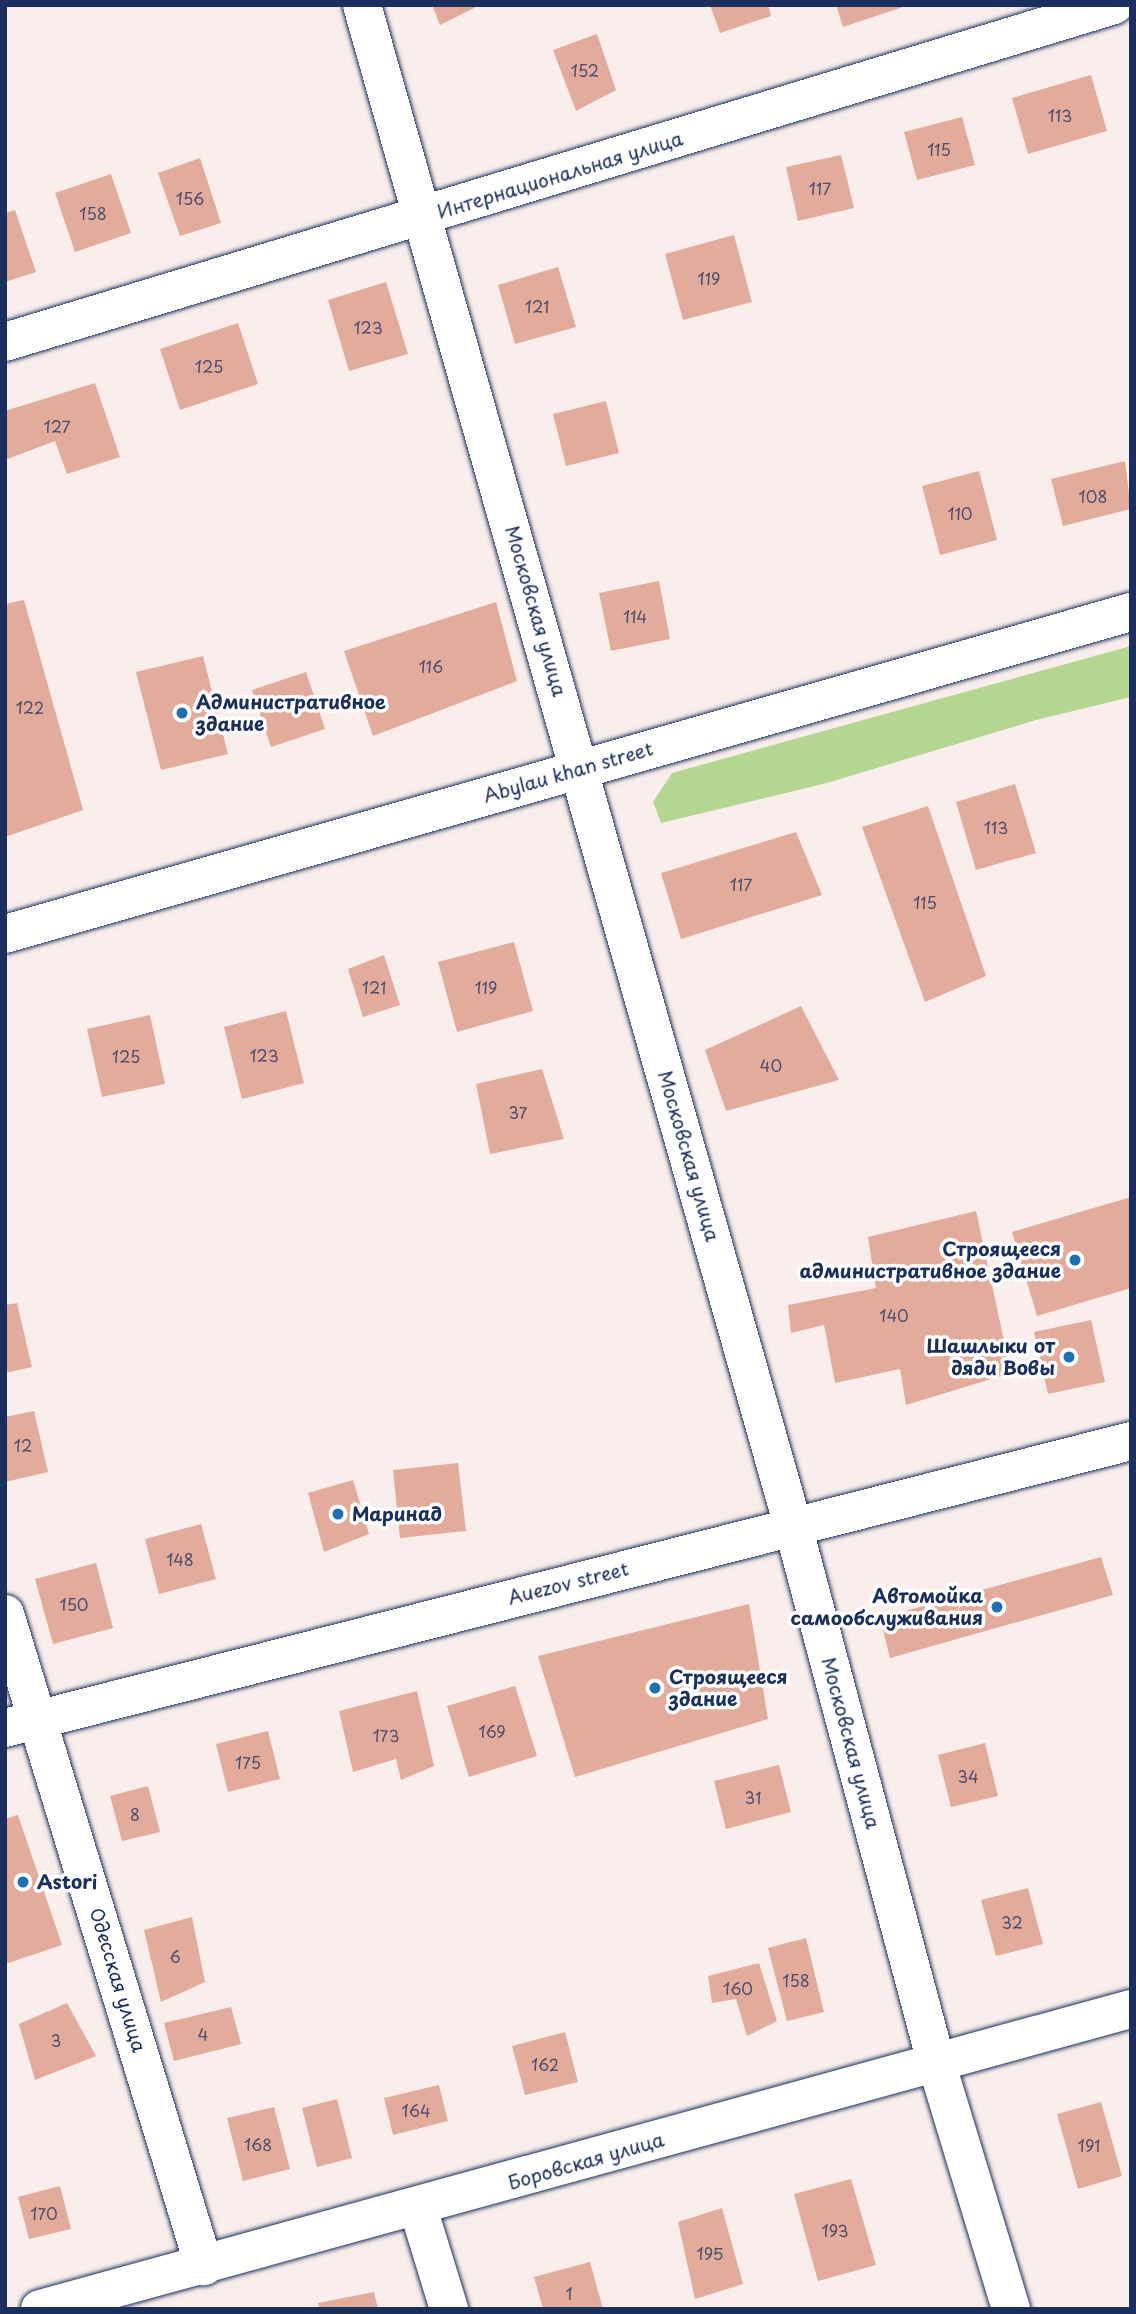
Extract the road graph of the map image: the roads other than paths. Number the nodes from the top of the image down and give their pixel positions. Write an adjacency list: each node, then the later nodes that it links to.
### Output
1 (362, 5): 3 (street, Московская улица)
2 (1114, 5): 3 (street, Интернациональная улица)
3 (424, 216): 4 (street, Интернациональная улица); 6 (street, Московская улица)
4 (5, 342)
5 (1131, 612): 6 (street, Abylau khan street)
6 (580, 768): 7 (street, Abylau khan street); 9 (street, Московская улица)
7 (5, 934)
8 (1131, 1441): 9 (street, Auezov street)
9 (793, 1525): 11 (street, Auezov street); 13 (street, Московская улица)
10 (5, 1614): 11 (street, Одесская улица)
11 (23, 1724): 15 (street, Одесская улица)
12 (1131, 2009): 13 (street, Боровская улица)
13 (936, 2062): 14 (street, Боровская улица); 18 (street, Московская улица)
14 (418, 2208): 15 (street, Боровская улица); 17 (street)
15 (204, 2266): 16 (street, Боровская улица)
16 (40, 2309)
17 (449, 2309)
18 (1011, 2309)

